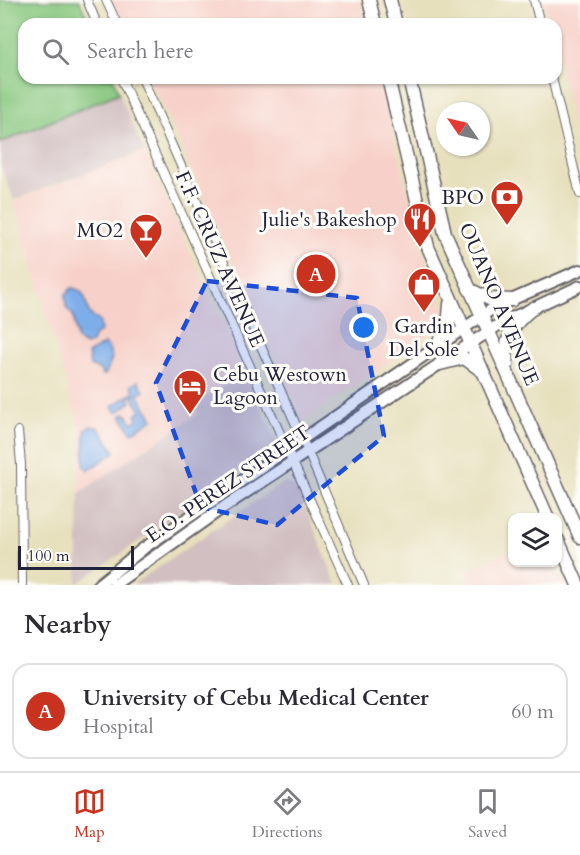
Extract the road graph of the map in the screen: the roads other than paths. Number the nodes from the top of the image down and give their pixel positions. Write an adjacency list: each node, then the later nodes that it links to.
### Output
1 (87, 0): 6 (street)
2 (106, 0): 7 (street)
3 (369, 0): 8 (highway)
4 (390, 0): 9 (highway)
5 (534, 0): 10 (street)
6 (94, 18)
7 (114, 18)
8 (374, 18)
9 (394, 18)
10 (538, 18)
11 (124, 84): 33 (street, F.F. CRUZ AVENUE)
12 (145, 84): 32 (street, F.F. CRUZ AVENUE)
13 (389, 84): 19 (highway, OUANO AVENUE)
14 (410, 84): 20 (highway, OUANO AVENUE)
15 (553, 84): 16 (street)
16 (580, 194)
17 (580, 270): 21 (main road, E.O. PEREZ STREET)
18 (580, 286): 22 (main road, E.O. PEREZ STREET)
19 (446, 288): 24 (highway, OUANO AVENUE); 27 (highway)
20 (469, 290): 21 (highway); 23 (highway, OUANO AVENUE)
21 (512, 300): 23 (main road, E.O. PEREZ STREET)
22 (533, 308): 25 (main road, E.O. PEREZ STREET); 30 (highway)
23 (481, 316): 24 (main road, E.O. PEREZ STREET); 25 (highway, OUANO AVENUE)
24 (465, 328): 26 (highway, OUANO AVENUE); 27 (main road, E.O. PEREZ STREET)
25 (488, 332): 26 (main road, E.O. PEREZ STREET); 30 (highway, OUANO AVENUE)
26 (471, 344): 28 (main road, E.O. PEREZ STREET); 29 (highway, OUANO AVENUE)
27 (434, 349): 32 (main road, E.O. PEREZ STREET)
28 (440, 364): 29 (highway); 34 (main road, E.O. PEREZ STREET)
29 (484, 372): 36 (highway, OUANO AVENUE)
30 (510, 381): 37 (highway, OUANO AVENUE)
31 (18, 431): 41 (street)
32 (302, 438): 33 (main road, E.O. PEREZ STREET); 34 (street, F.F. CRUZ AVENUE)
33 (286, 450): 35 (street, F.F. CRUZ AVENUE); 38 (main road, E.O. PEREZ STREET)
34 (308, 452): 35 (main road, E.O. PEREZ STREET); 45 (street, F.F. CRUZ AVENUE)
35 (292, 464): 40 (main road, E.O. PEREZ STREET); 44 (street, F.F. CRUZ AVENUE)
36 (546, 513)
37 (580, 537)
38 (144, 548): 40 (main road); 42 (main road, E.O. PEREZ STREET)
39 (562, 549): 46 (highway)
40 (151, 558): 43 (main road, E.O. PEREZ STREET)
41 (22, 585)
42 (98, 585)
43 (114, 585)
44 (348, 585)
45 (364, 585)
46 (578, 585)

